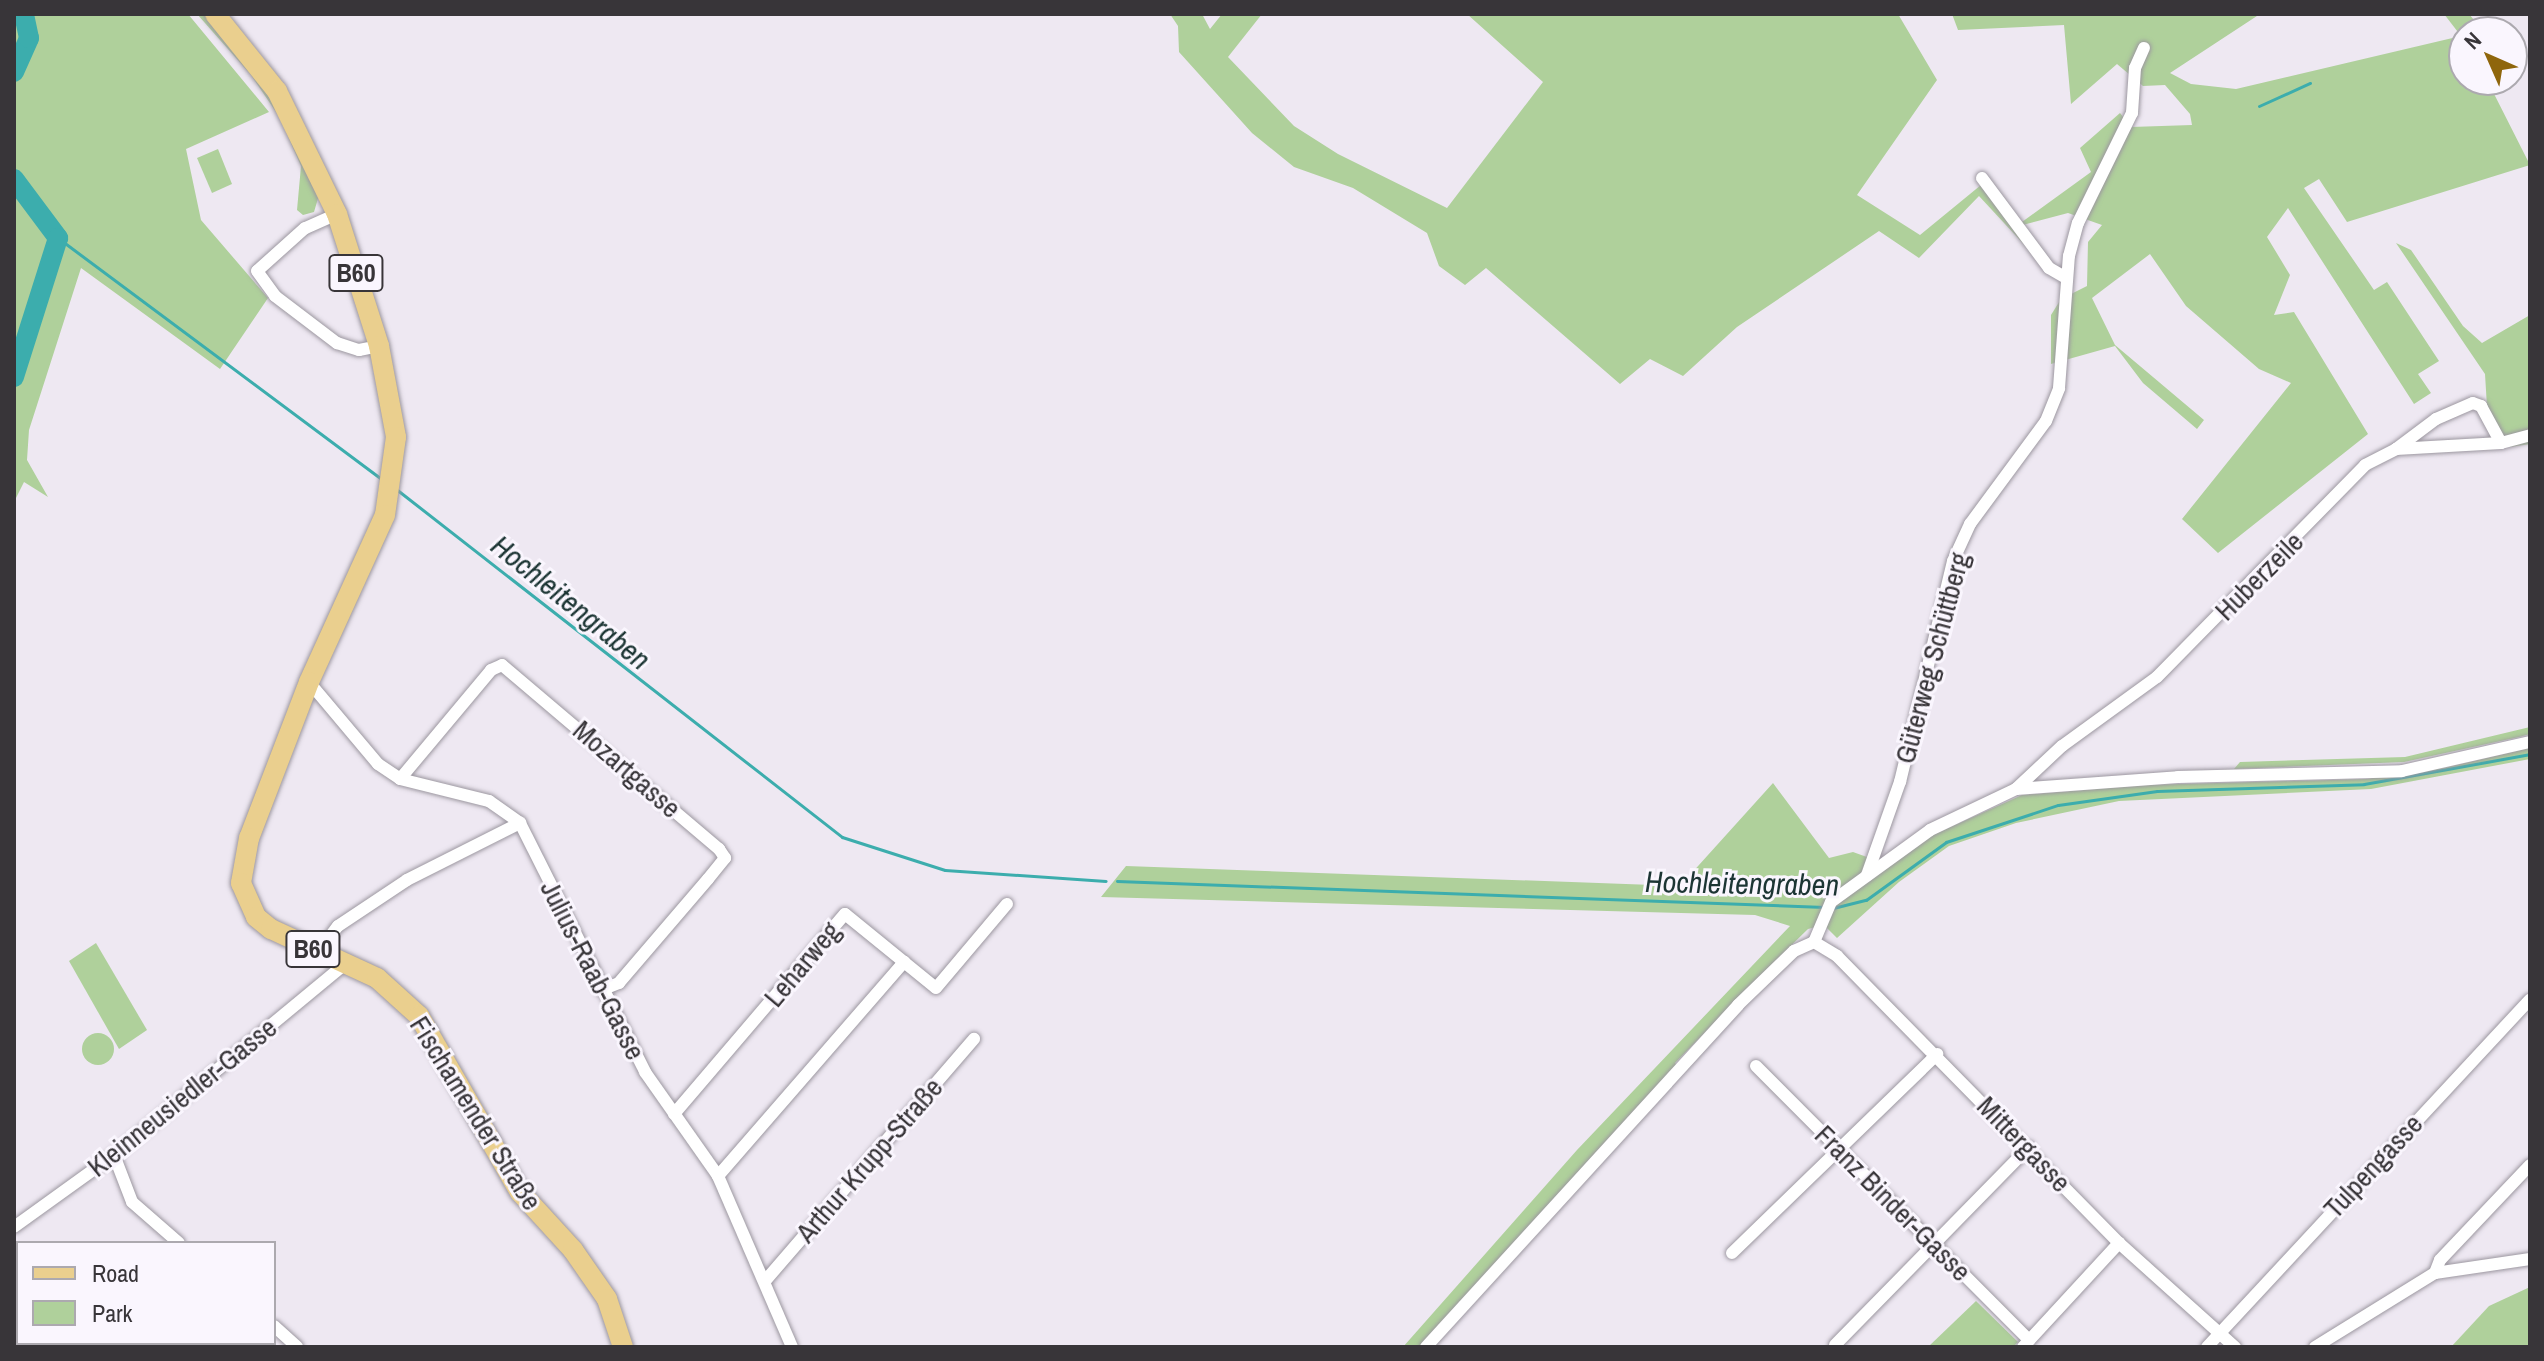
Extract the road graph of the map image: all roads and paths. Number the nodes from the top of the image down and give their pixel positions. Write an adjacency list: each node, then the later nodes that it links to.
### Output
1 (215, 14): 4 (main road, Fischamender Straße / B60)
2 (2144, 48): 5 (street, Güterweg Schüttberg)
3 (1982, 178): 5 (street)
4 (337, 214): 6 (main road, Fischamender Straße / B60); 6 (street)
5 (2066, 278): 15 (street, Güterweg Schüttberg)
6 (379, 346): 10 (main road, Fischamender Straße / B60)
7 (2530, 435): 8 (street, Huberzeile)
8 (2501, 443): 9 (street, Huberzeile); 9 (street)
9 (2396, 449): 13 (street, Huberzeile)
10 (309, 682): 12 (street, Julius-Raab-Gasse); 20 (main road, Fischamender Straße / B60)
11 (2530, 742): 13 (street)
12 (400, 779): 14 (street, Julius-Raab-Gasse); 23 (street, Mozartgasse)
13 (2016, 789): 16 (street)
14 (520, 823): 20 (street); 23 (street, Julius-Raab-Gasse)
15 (1885, 830): 16 (street); 17 (street, Güterweg Schüttberg)
16 (1898, 851): 17 (street)
17 (1867, 875): 19 (street)
18 (1007, 904): 21 (street, Leharweg)
19 (1814, 942): 26 (street, Mittergasse); 50 (street)
20 (319, 951): 22 (main road, Fischamender Straße / B60)
21 (904, 962): 28 (street, Leharweg); 33 (street)
22 (346, 963): 31 (street, Kleinneusiedler-Gasse); 48 (main road, Fischamender Straße / B60)
23 (601, 990): 28 (street, Julius-Raab-Gasse)
24 (2530, 1000): 43 (street, Tulpengasse)
25 (974, 1039): 41 (street, Arthur Krupp-Straße)
26 (1937, 1054): 29 (street, Mittergasse); 30 (street)
27 (1756, 1066): 30 (street, Franz Binder-Gasse)
28 (674, 1114): 33 (street, Julius-Raab-Gasse)
29 (2029, 1147): 36 (street); 37 (street, Mittergasse)
30 (1840, 1150): 36 (street, Franz Binder-Gasse); 38 (street)
31 (114, 1155): 34 (street, Kleinneusiedler-Gasse); 35 (street)
32 (2530, 1165): 40 (street)
33 (718, 1176): 41 (street, Julius-Raab-Gasse)
34 (14, 1227)
35 (177, 1241)
36 (1933, 1243): 44 (street, Franz Binder-Gasse); 45 (street)
37 (2119, 1243): 43 (street, Mittergasse); 44 (street)
38 (1732, 1253)
39 (2530, 1259): 40 (street)
40 (2435, 1273): 46 (street)
41 (765, 1281): 49 (street, Julius-Raab-Gasse)
42 (276, 1328): 47 (street)
43 (2216, 1333): 51 (street, Tulpengasse); 52 (street, Mittergasse)
44 (2026, 1344)
45 (1835, 1345)
46 (2322, 1345)
47 (297, 1347)
48 (623, 1347)
49 (792, 1347)
50 (1426, 1347)
51 (2207, 1347)
52 (2235, 1347)

